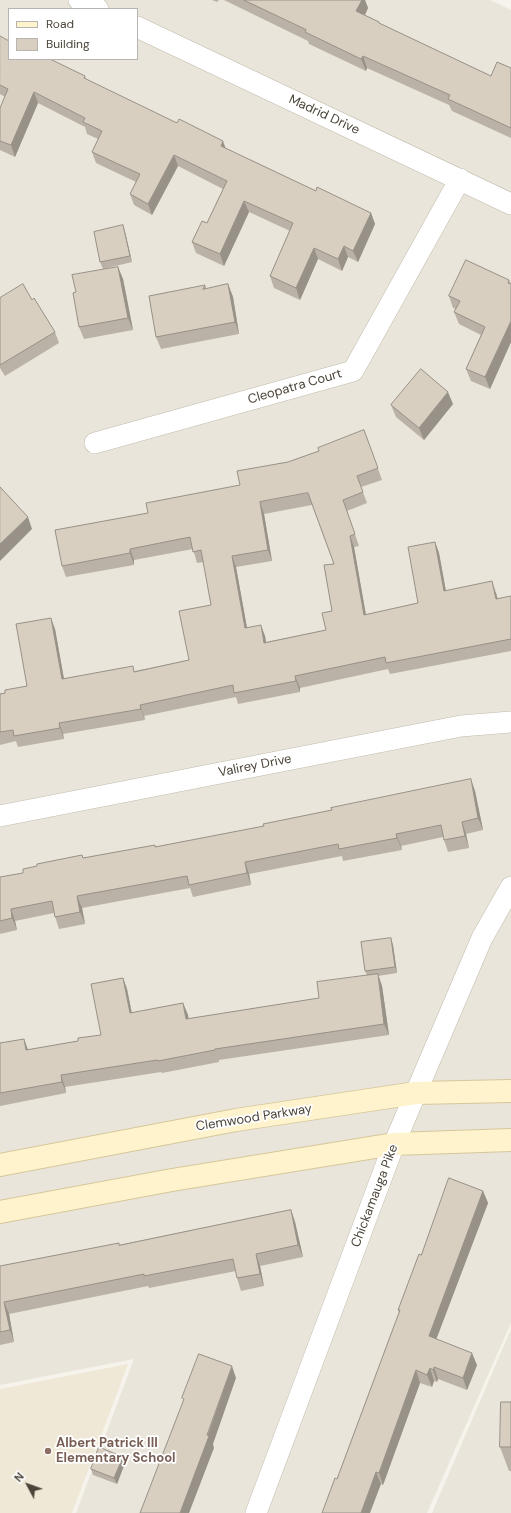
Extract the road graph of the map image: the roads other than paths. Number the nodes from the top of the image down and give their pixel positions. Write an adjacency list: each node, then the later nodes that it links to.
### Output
1 (79, 0): 2 (street)
2 (96, 8)
3 (138, 27): 4 (street, Madrid Drive)
4 (460, 179): 5 (street, Madrid Drive); 6 (street, Cleopatra Court)
5 (511, 204)
6 (95, 443)
7 (511, 722): 8 (street, Valirey Drive)
8 (0, 816)
9 (511, 887): 11 (street, Chickamauga Pike)
10 (511, 1091): 11 (street, Clemwood Parkway)
11 (416, 1093): 13 (street, Chickamauga Pike); 14 (street, Clemwood Parkway)
12 (511, 1140): 13 (street)
13 (394, 1144): 15 (street); 16 (street, Chickamauga Pike)
14 (0, 1165)
15 (0, 1212)
16 (256, 1513)

